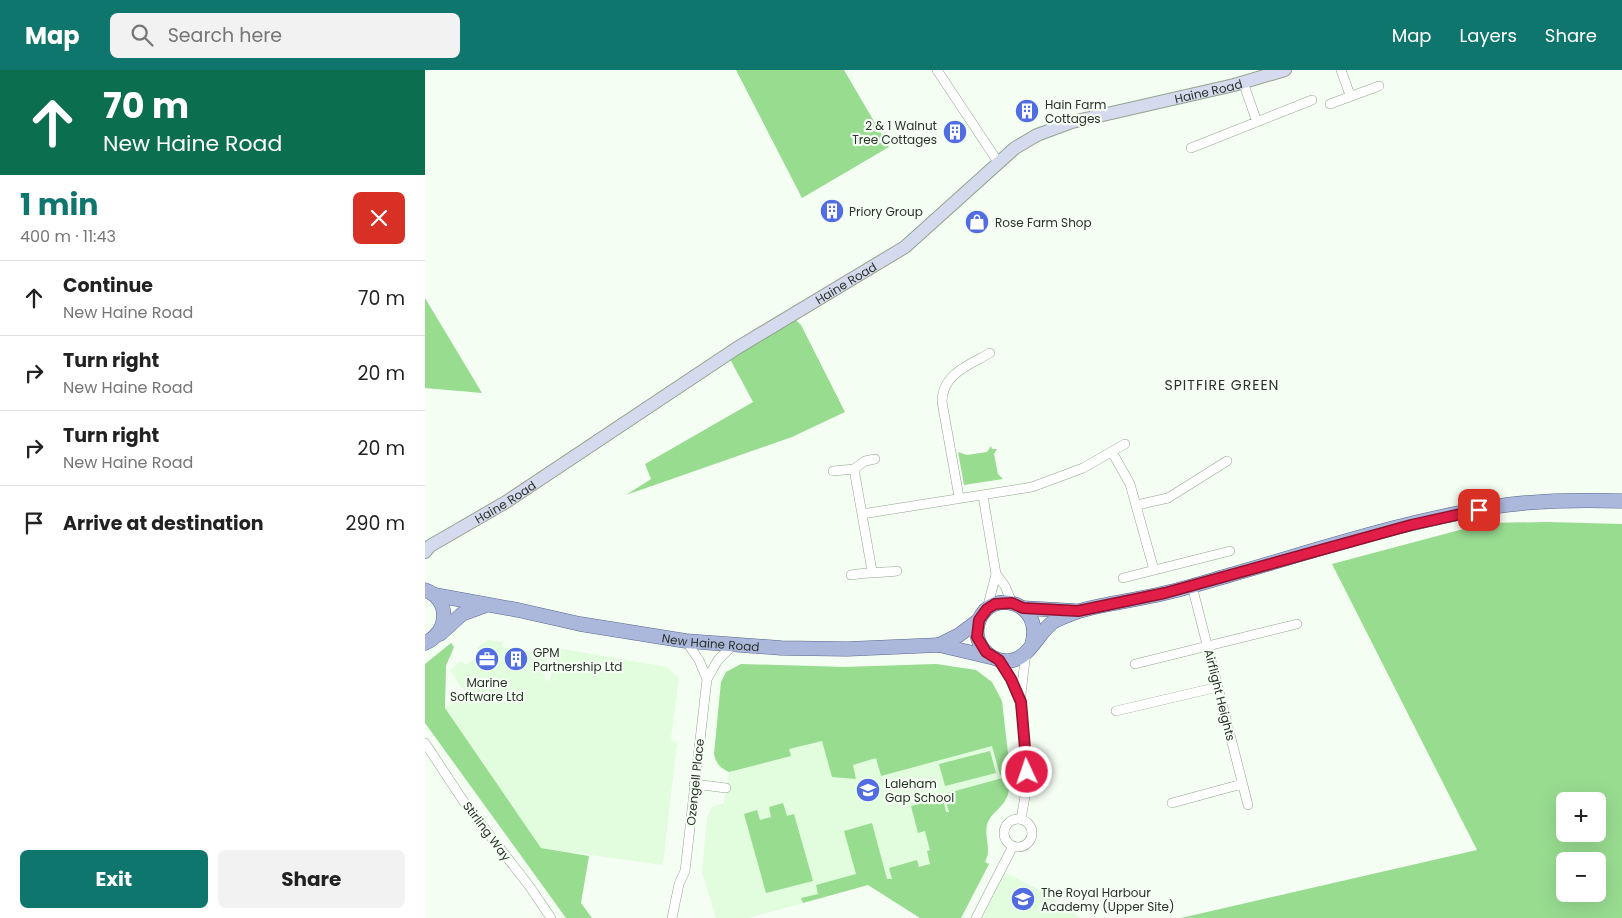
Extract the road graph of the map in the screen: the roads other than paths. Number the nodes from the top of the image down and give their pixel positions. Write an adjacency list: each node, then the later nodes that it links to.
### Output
1 (937, 70): 11 (street)
2 (1285, 70): 4 (street, Haine Road)
3 (1341, 70): 6 (street)
4 (1243, 82): 9 (street); 11 (street, Haine Road)
5 (1379, 86): 6 (street)
6 (1350, 96): 8 (street)
7 (1312, 100): 9 (street)
8 (1330, 104)
9 (1257, 122): 10 (street)
10 (1191, 148)
11 (998, 162): 25 (street, Haine Road)
12 (990, 353): 20 (street)
13 (1125, 444): 14 (street)
14 (1112, 452): 19 (street); 22 (street)
15 (875, 459): 17 (street)
16 (1227, 461): 22 (street)
17 (854, 469): 18 (street); 23 (street)
18 (833, 472)
19 (983, 496): 20 (street); 29 (street)
20 (959, 497): 23 (street)
21 (1622, 501): 32 (main road, New Haine Road)
22 (1137, 505): 26 (street)
23 (863, 514): 28 (street)
24 (1230, 551): 26 (street)
25 (425, 552)
26 (1154, 570): 31 (street)
27 (897, 571): 28 (street)
28 (872, 572): 30 (street)
29 (996, 574): 35 (street); 37 (street)
30 (851, 575)
31 (1123, 578)
32 (1191, 586): 36 (main road, New Haine Road); 44 (street, Airflight Heights)
33 (428, 589): 34 (main road, New Haine Road); 39 (main road)
34 (485, 605): 39 (main road); 40 (main road, New Haine Road)
35 (1017, 606): 36 (main road, New Haine Road); 37 (main road, New Haine Road); 45 (main road)
36 (1078, 611): 45 (main road, New Haine Road)
37 (983, 614): 42 (main road, New Haine Road); 46 (main road)
38 (1297, 624): 44 (street)
39 (438, 635): 41 (main road)
40 (686, 641): 43 (main road, New Haine Road); 48 (street)
41 (425, 643)
42 (939, 645): 43 (main road, New Haine Road); 46 (main road, New Haine Road)
43 (732, 646): 48 (street, Ozengell Place)
44 (1208, 646): 47 (street); 49 (street, Airflight Heights)
45 (1029, 648): 46 (main road, New Haine Road); 50 (street)
46 (996, 659): 50 (street)
47 (1135, 664)
48 (707, 679): 53 (street, Ozengell Place)
49 (1218, 687): 51 (street); 54 (street, Airflight Heights)
50 (1021, 702): 58 (street)
51 (1117, 711)
52 (425, 743): 60 (street, Stirling Way)
53 (694, 784): 55 (street); 61 (street, Ozengell Place)
54 (1242, 784): 56 (street); 57 (street, Airflight Heights)
55 (727, 788)
56 (1172, 803)
57 (1248, 805)
58 (1021, 819): 59 (street); 59 (street)
59 (1013, 846): 62 (street)
60 (551, 918)
61 (671, 918)
62 (976, 918)

